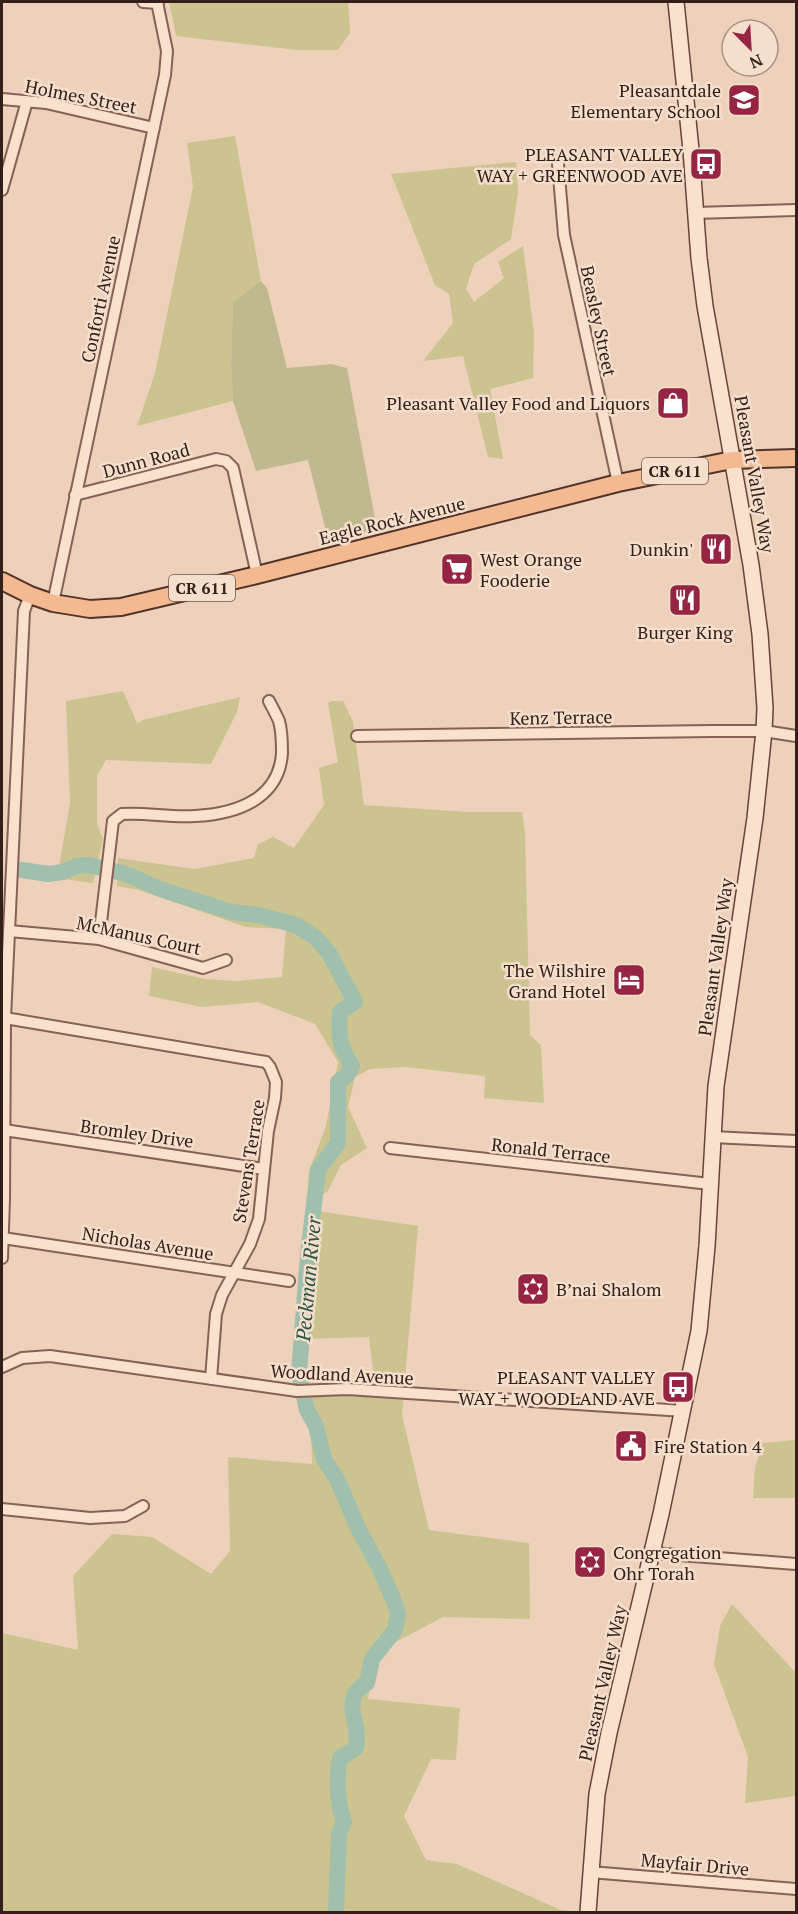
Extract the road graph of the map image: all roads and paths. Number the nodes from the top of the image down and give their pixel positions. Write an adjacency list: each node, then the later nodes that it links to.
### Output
1 (143, 2): 2 (street)
2 (158, 2): 6 (street, Conforti Avenue)
3 (676, 2): 10 (main road, Pleasant Valley Way)
4 (2, 99): 5 (street, Holmes Street)
5 (27, 101): 6 (street, Holmes Street); 8 (street)
6 (154, 128): 14 (street, Conforti Avenue)
7 (558, 164): 13 (street, Beasley Street)
8 (2, 190)
9 (796, 210): 10 (street)
10 (694, 213): 12 (main road, Pleasant Valley Way)
11 (796, 458): 12 (main road, Eagle Rock Avenue / CR 611)
12 (732, 460): 13 (main road, Eagle Rock Avenue / CR 611); 20 (main road, Pleasant Valley Way)
13 (618, 483): 15 (main road, Eagle Rock Avenue / CR 611)
14 (75, 495): 15 (street, Dunn Road); 18 (street, Conforti Avenue)
15 (257, 575): 18 (main road, Eagle Rock Avenue / CR 611)
16 (2, 581): 17 (main road, Eagle Rock Avenue / CR 611)
17 (30, 595): 18 (main road, Eagle Rock Avenue / CR 611); 23 (street)
18 (53, 603)
19 (269, 701): 24 (street)
20 (764, 731): 21 (street, Kenz Terrace); 22 (street, Kenz Terrace); 29 (main road, Pleasant Valley Way)
21 (357, 736)
22 (796, 736)
23 (9, 931): 24 (street, McManus Court); 26 (street)
24 (99, 939): 25 (street, McManus Court)
25 (226, 960)
26 (4, 978): 27 (street)
27 (4, 1018): 28 (street); 32 (street, Stevens Terrace)
28 (4, 1130): 32 (street, Bromley Drive); 34 (street)
29 (712, 1137): 30 (street); 33 (main road, Pleasant Valley Way)
30 (796, 1141)
31 (390, 1148): 33 (street, Ronald Terrace)
32 (264, 1169): 36 (street, Stevens Terrace)
33 (710, 1184): 40 (main road, Pleasant Valley Way)
34 (3, 1238): 35 (street); 36 (street, Nicholas Avenue)
35 (2, 1258)
36 (234, 1273): 37 (street, Nicholas Avenue); 39 (street, Stevens Terrace)
37 (289, 1281)
38 (2, 1367): 39 (street, Woodland Avenue)
39 (211, 1379): 40 (street, Woodland Avenue)
40 (684, 1412): 43 (main road, Pleasant Valley Way)
41 (143, 1506): 42 (street)
42 (2, 1509)
43 (653, 1554): 44 (street); 45 (main road, Pleasant Valley Way)
44 (796, 1564)
45 (591, 1872): 46 (street, Mayfair Drive); 47 (main road, Pleasant Valley Way)
46 (796, 1889)
47 (588, 1912)

